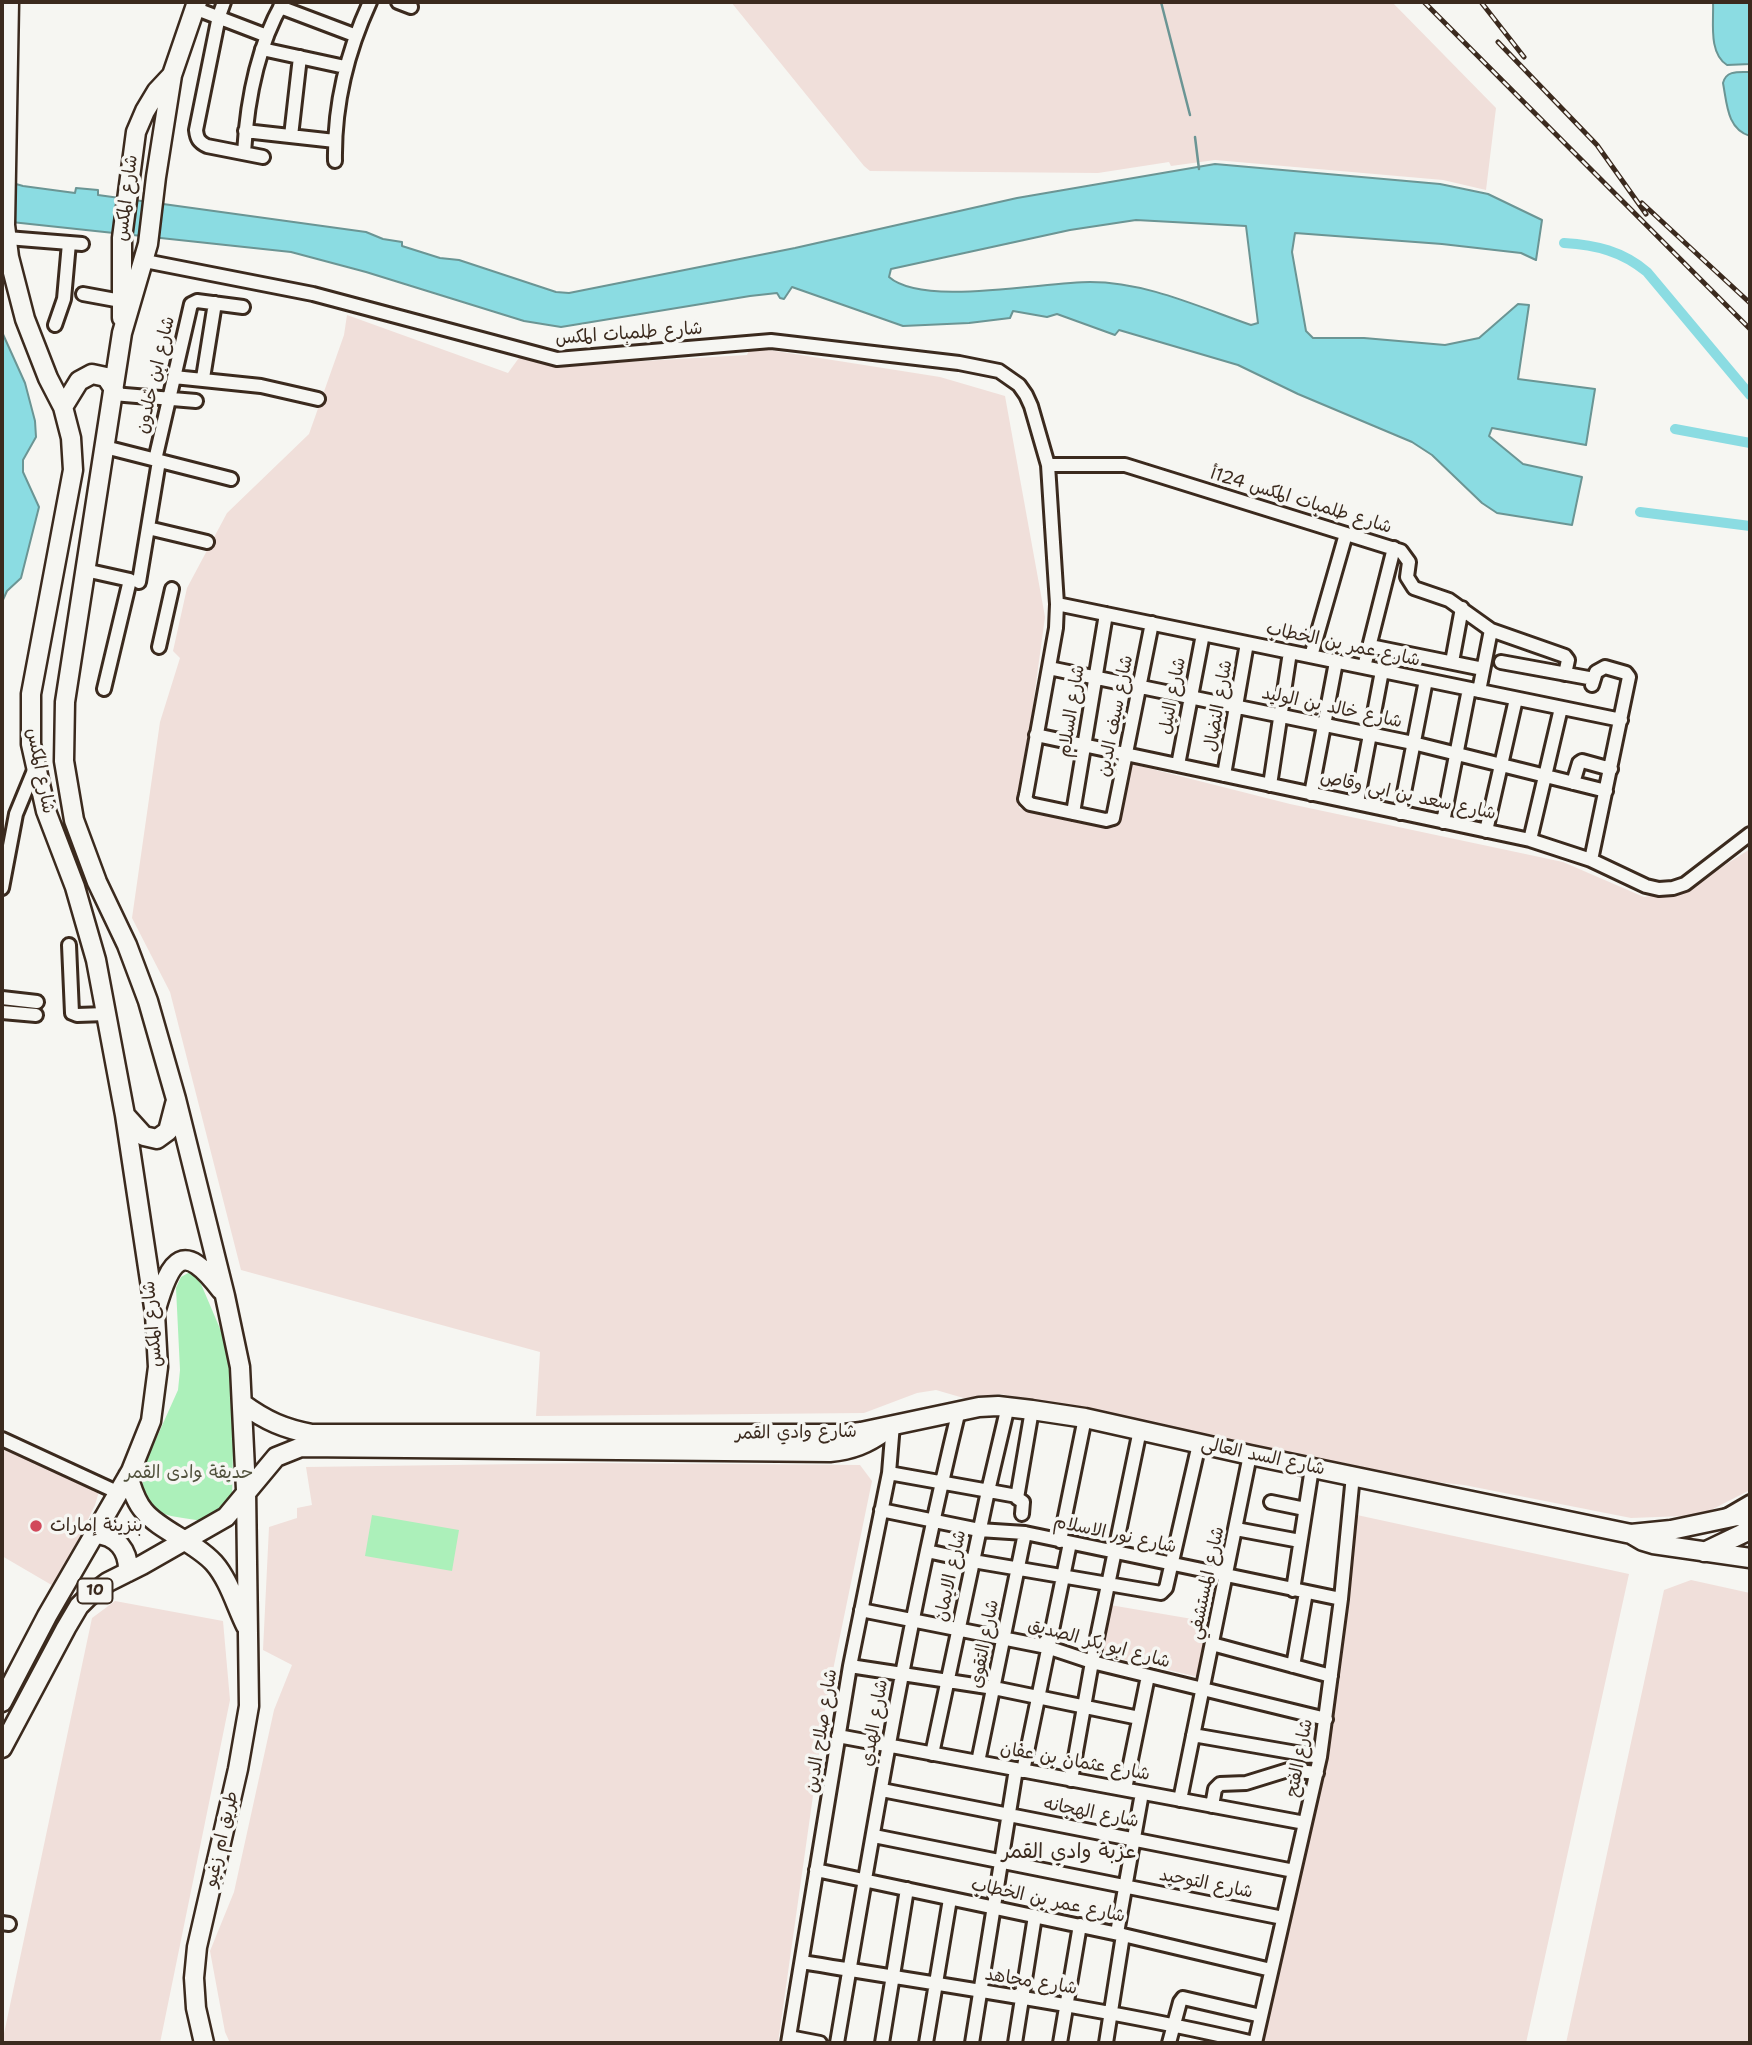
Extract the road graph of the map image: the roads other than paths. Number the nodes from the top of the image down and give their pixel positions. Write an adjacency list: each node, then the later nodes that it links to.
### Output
1 (9, 2): 21 (main road, شارع المكس)
2 (225, 2): 8 (street)
3 (370, 2): 9 (street)
4 (398, 2): 7 (street)
5 (282, 4): 9 (street); 10 (street)
6 (196, 5): 8 (street); 14 (main road, شارع المكس)
7 (411, 7)
8 (219, 16): 10 (street); 18 (street)
9 (354, 35): 13 (street)
10 (267, 36): 11 (street)
11 (262, 49): 12 (street); 15 (street)
12 (300, 57): 13 (street); 16 (street)
13 (345, 67): 17 (street)
14 (172, 75): 22 (main road, شارع المكس); 24 (main road, شارع المكس)
15 (245, 131): 16 (street); 18 (street)
16 (291, 136): 17 (street)
17 (335, 141): 20 (street)
18 (244, 153): 19 (street)
19 (264, 157)
20 (335, 161)
21 (6, 232): 27 (street); 35 (main road, شارع المكس)
22 (146, 253): 28 (main road, شارع المكس); 38 (street, شارع طلمبات المكس)
23 (83, 294): 24 (street)
24 (121, 301): 28 (main road, شارع المكس)
25 (215, 303): 26 (street); 29 (street, شارع ابن خلدون); 30 (street)
26 (243, 307)
27 (55, 326)
28 (122, 333): 31 (main road, شارع المكس)
29 (174, 377): 30 (street); 32 (street, شارع ابن خلدون)
30 (203, 379): 33 (street)
31 (113, 392): 32 (street); 35 (main road); 36 (main road, شارع المكس)
32 (169, 398): 34 (street); 37 (street, شارع ابن خلدون)
33 (318, 399)
34 (196, 401)
35 (63, 407): 88 (main road, شارع المكس)
36 (105, 447): 37 (street); 44 (main road, شارع المكس)
37 (157, 460): 39 (street); 40 (street, شارع ابن خلدون)
38 (1048, 466): 41 (street, شارع طلمبات المكس 124أ); 47 (street)
39 (230, 479)
40 (148, 528): 42 (street); 45 (street, شارع ابن خلدون)
41 (1346, 534): 43 (street, شارع طلمبات المكس 124أ); 58 (street)
42 (207, 542)
43 (1394, 548): 48 (street, شارع طلمبات المكس 124أ); 54 (street)
44 (85, 570): 45 (street); 109 (main road, شارع المكس)
45 (135, 581): 71 (street, شارع ابن خلدون)
46 (172, 589): 55 (street)
47 (1057, 604): 49 (street, شارع عمر بن الخطاب); 63 (street)
48 (1462, 608): 51 (street, شارع طلمبات المكس 124أ); 60 (street)
49 (1106, 614): 50 (street, شارع عمر بن الخطاب); 68 (street, شارع السلام)
50 (1152, 624): 52 (street, شارع عمر بن الخطاب); 70 (street, شارع سيف الدين)
51 (1490, 629): 56 (street, شارع طلمبات المكس 124أ); 65 (street)
52 (1203, 634): 53 (street, شارع عمر بن الخطاب); 73 (street, شارع النيل)
53 (1247, 643): 57 (street, شارع عمر بن الخطاب); 75 (street, شارع النضال)
54 (1370, 646): 60 (street); 62 (street)
55 (159, 647)
56 (1537, 648): 64 (street); 67 (street, شارع طلمبات المكس 124أ)
57 (1290, 652): 58 (street, شارع عمر بن الخطاب); 77 (street)
58 (1311, 656): 59 (street, شارع عمر بن الخطاب)
59 (1336, 662): 62 (street, شارع عمر بن الخطاب); 79 (street)
60 (1452, 662): 65 (street)
61 (1501, 662): 64 (street)
62 (1364, 667): 66 (street, شارع عمر بن الخطاب)
63 (1049, 668): 68 (street, شارع خالد بن الوليد); 81 (street)
64 (1532, 668): 67 (street)
65 (1483, 669): 72 (street)
66 (1382, 671): 69 (street, شارع عمر بن الخطاب); 80 (street)
67 (1565, 674): 78 (street)
68 (1095, 677): 70 (street, شارع خالد بن الوليد); 83 (street, شارع السلام)
69 (1426, 680): 72 (street, شارع عمر بن الخطاب); 82 (street)
70 (1139, 687): 73 (street, شارع خالد بن الوليد); 84 (street, شارع سيف الدين)
71 (104, 689)
72 (1474, 690): 74 (street, شارع عمر بن الخطاب); 85 (street)
73 (1191, 697): 75 (street, شارع خالد بن الوليد); 86 (street, شارع النيل)
74 (1517, 699): 76 (street, شارع عمر بن الخطاب); 87 (street)
75 (1236, 706): 77 (street, شارع خالد بن الوليد); 90 (street, شارع النضال)
76 (1561, 708): 78 (street, شارع عمر بن الخطاب); 91 (street)
77 (1280, 715): 79 (street, شارع خالد بن الوليد); 93 (street)
78 (1621, 720): 89 (street)
79 (1324, 724): 80 (street, شارع خالد بن الوليد); 95 (street)
80 (1370, 734): 82 (street, شارع خالد بن الوليد); 96 (street)
81 (1036, 735): 83 (street, شارع سعد بن ابى وقاص); 97 (street)
82 (1413, 743): 85 (street, شارع خالد بن الوليد); 98 (street)
83 (1084, 745): 84 (street, شارع سعد بن ابى وقاص); 97 (street, شارع السلام)
84 (1126, 754): 86 (street, شارع سعد بن ابى وقاص); 97 (street, شارع سيف الدين)
85 (1456, 754): 87 (street, شارع خالد بن الوليد); 99 (street)
86 (1178, 765): 90 (street, شارع سعد بن ابى وقاص)
87 (1501, 766): 91 (street, شارع خالد بن الوليد); 100 (street)
88 (35, 768): 104 (street); 108 (main road, شارع المكس)
89 (1611, 769): 92 (street); 94 (street)
90 (1224, 775): 93 (street, شارع سعد بن ابى وقاص)
91 (1545, 776): 92 (street, شارع خالد بن الوليد); 102 (street)
92 (1573, 783): 94 (street, شارع خالد بن الوليد)
93 (1270, 785): 95 (street, شارع سعد بن ابى وقاص)
94 (1606, 791): 103 (street)
95 (1311, 794): 96 (street, شارع سعد بن ابى وقاص)
96 (1357, 803): 98 (street, شارع سعد بن ابى وقاص)
97 (1073, 813)
98 (1400, 813): 99 (street, شارع سعد بن ابى وقاص)
99 (1443, 821): 100 (street, شارع سعد بن ابى وقاص)
100 (1486, 831): 102 (street, شارع سعد بن ابى وقاص)
101 (1750, 834): 103 (street, شارع سعد بن ابى وقاص)
102 (1531, 840): 103 (street, شارع سعد بن ابى وقاص)
103 (1591, 860)
104 (2, 888)
105 (69, 945): 108 (street)
106 (2, 998): 107 (street)
107 (2, 1012)
108 (106, 1014): 110 (main road, شارع المكس)
109 (176, 1099): 110 (main road); 111 (main road, شارع المكس)
110 (125, 1115): 112 (main road, شارع المكس)
111 (225, 1296): 112 (main road); 113 (main road, شارع المكس)
112 (155, 1314): 126 (main road, شارع المكس)
113 (243, 1404): 118 (main road, شارع وادي القمر); 128 (main road, شارع المكس)
114 (1008, 1406): 115 (main road, شارع السد العالى); 116 (main road, شارع السد العالى); 129 (street, شارع الايمان)
115 (1032, 1409): 117 (main road, شارع السد العالى); 131 (street)
116 (959, 1410): 118 (main road, شارع السد العالى); 127 (street, شارع الهدي)
117 (1085, 1418): 119 (main road, شارع السد العالى); 148 (street)
118 (893, 1424): 124 (street, شارع صلاح الدين); 128 (main road, شارع وادي القمر)
119 (1140, 1430): 121 (main road, شارع السد العالى); 150 (street)
120 (2, 1439): 130 (street)
121 (1199, 1444): 122 (main road, شارع السد العالى); 154 (street)
122 (1250, 1455): 123 (main road, شارع السد العالى); 140 (street, شارع المستشفي)
123 (1312, 1468): 125 (main road, شارع السد العالى); 134 (street)
124 (889, 1473): 127 (street); 135 (street, شارع صلاح الدين)
125 (1353, 1475): 145 (main road, شارع السد العالى); 161 (street, شارع الفتح)
126 (128, 1476): 130 (main road, شارع المكس); 146 (main road)
127 (942, 1482): 129 (street); 139 (street, شارع الهدي)
128 (246, 1490): 146 (main road, 10); 165 (main road, شارع المكس)
129 (988, 1491): 131 (street); 141 (street, شارع الايمان)
130 (119, 1493): 144 (main road, 10)
131 (1017, 1496): 136 (street)
132 (1271, 1502): 134 (street)
133 (1750, 1502): 138 (street)
134 (1305, 1508): 147 (street)
135 (881, 1510): 139 (street, شارع نور الاسلام); 162 (street, شارع صلاح الدين)
136 (1022, 1514)
137 (1750, 1517): 138 (main road)
138 (1720, 1520): 145 (main road)
139 (933, 1522): 141 (street, شارع نور الاسلام); 149 (street, شارع الهدي)
140 (1236, 1529): 147 (street); 158 (street, شارع المستشفي)
141 (979, 1530): 143 (street, شارع نور الاسلام); 153 (street, شارع الايمان)
142 (1750, 1530): 151 (main road)
143 (1025, 1533): 148 (street, شارع نور الاسلام); 155 (street, شارع التقوى)
144 (95, 1534): 156 (main road); 179 (main road, 10)
145 (1632, 1534): 151 (main road)
146 (186, 1540): 156 (main road, 10); 165 (main road)
147 (1300, 1541): 160 (street)
148 (1065, 1542): 150 (street, شارع نور الاسلام); 157 (street)
149 (927, 1551): 153 (street); 163 (street, شارع الهدي)
150 (1114, 1552): 154 (street, شارع نور الاسلام); 159 (street)
151 (1704, 1552): 152 (main road)
152 (1750, 1558)
153 (973, 1561): 155 (street); 164 (street, شارع الايمان)
154 (1172, 1564): 158 (street, شارع نور الاسلام); 159 (street)
155 (1018, 1569): 157 (street); 166 (street, شارع التقوى)
156 (128, 1572): 186 (main road, 10)
157 (1063, 1577): 159 (street); 168 (street)
158 (1226, 1577): 160 (street, شارع نور الاسلام); 167 (street, شارع المستشفي)
159 (1108, 1584): 169 (street)
160 (1299, 1591): 161 (street, شارع نور الاسلام); 171 (street)
161 (1341, 1599): 174 (street, شارع الفتح)
162 (861, 1610): 163 (street, شارع ابو بكر الصديق); 170 (street, شارع صلاح الدين)
163 (912, 1620): 164 (street, شارع ابو بكر الصديق); 172 (street, شارع الهدي)
164 (958, 1629): 166 (street, شارع ابو بكر الصديق); 175 (street, شارع الايمان)
165 (249, 1633): 229 (main road, طريق ام زغيو)
166 (1003, 1637): 168 (street, شارع ابو بكر الصديق); 176 (street, شارع التقوى)
167 (1212, 1644): 171 (street); 177 (street, شارع المستشفي)
168 (1047, 1647): 169 (street, شارع ابو بكر الصديق); 178 (street)
169 (1092, 1662): 173 (street, شارع ابو بكر الصديق); 180 (street)
170 (850, 1666): 172 (street); 184 (street, شارع صلاح الدين)
171 (1293, 1666): 174 (street)
172 (901, 1674): 175 (street); 185 (street, شارع الهدي)
173 (1148, 1676): 177 (street, شارع ابو بكر الصديق); 181 (street)
174 (1331, 1676): 182 (street, شارع الفتح)
175 (948, 1681): 176 (street); 188 (street, شارع الايمان)
176 (994, 1688): 178 (street); 190 (street, شارع التقوى)
177 (1203, 1689): 182 (street, شارع ابو بكر الصديق); 183 (street, شارع المستشفي)
178 (1038, 1696): 180 (street); 192 (street)
179 (2, 1702)
180 (1084, 1706): 181 (street); 194 (street)
181 (1139, 1718): 196 (street)
182 (1326, 1719): 189 (street, شارع الفتح)
183 (1193, 1735): 187 (street); 198 (street, شارع المستشفي)
184 (838, 1737): 185 (street, شارع عثمان بن عفان); 205 (street, شارع صلاح الدين)
185 (888, 1746): 188 (street, شارع عثمان بن عفان); 195 (street, شارع الهدي)
186 (2, 1748)
187 (1291, 1752): 189 (street); 191 (street)
188 (932, 1754): 190 (street, شارع عثمان بن عفان)
189 (1320, 1757): 193 (street, شارع الفتح)
190 (978, 1762): 192 (street, شارع عثمان بن عفان)
191 (1288, 1769): 193 (street); 199 (street)
192 (1019, 1770): 194 (street, شارع عثمان بن عفان); 200 (street)
193 (1317, 1773): 201 (street, شارع الفتح)
194 (1071, 1780): 196 (street, شارع عثمان بن عفان)
195 (882, 1790): 200 (street, شارع الهجانه); 202 (street, شارع الهدي)
196 (1125, 1790): 197 (street, شارع عثمان بن عفان)
197 (1142, 1793): 198 (street, شارع عثمان بن عفان); 203 (street)
198 (1180, 1800): 199 (street, شارع عثمان بن عفان)
199 (1212, 1806): 201 (street, شارع عثمان بن عفان)
200 (1009, 1815): 203 (street, شارع الهجانه); 204 (street)
201 (1305, 1823): 206 (street, شارع الفتح)
202 (874, 1836): 204 (street, شارع التوحيد); 207 (street, شارع الهدي)
203 (1134, 1840): 206 (street, شارع الهجانه); 208 (street)
204 (1001, 1861): 208 (street, شارع التوحيد); 211 (street)
205 (816, 1870): 207 (street, شارع عمر بن الخطاب); 216 (street, شارع صلاح الدين)
206 (1294, 1871): 213 (street, شارع الفتح)
207 (866, 1881): 209 (street, شارع عمر بن الخطاب); 217 (street, شارع الهدي)
208 (1125, 1886): 213 (street, شارع التوحيد); 215 (street)
209 (907, 1889): 210 (street, شارع عمر بن الخطاب); 219 (street)
210 (950, 1899): 211 (street, شارع عمر بن الخطاب); 220 (street)
211 (993, 1907): 212 (street, شارع عمر بن الخطاب); 221 (street)
212 (1035, 1916): 214 (street, شارع عمر بن الخطاب); 222 (street)
213 (1283, 1918): 218 (street, شارع الفتح)
214 (1080, 1925): 215 (street, شارع عمر بن الخطاب); 223 (street)
215 (1120, 1934): 218 (street, شارع عمر بن الخطاب); 224 (street)
216 (802, 1962): 217 (street, شارع مجاهد); 228 (street, شارع صلاح الدين)
217 (849, 1970): 219 (street, شارع مجاهد); 231 (street, شارع الهدي)
218 (1271, 1970): 225 (street, شارع الفتح)
219 (893, 1977): 220 (street, شارع مجاهد); 232 (street)
220 (936, 1984): 221 (street, شارع مجاهد); 233 (street)
221 (979, 1992): 222 (street, شارع مجاهد); 234 (street)
222 (1023, 1998): 223 (street, شارع مجاهد); 235 (street)
223 (1067, 2006): 224 (street, شارع مجاهد); 236 (street)
224 (1111, 2013): 226 (street, شارع مجاهد); 237 (street)
225 (1261, 2016): 226 (street); 239 (street, شارع الفتح)
226 (1174, 2024): 227 (street, شارع مجاهد); 238 (street)
227 (1210, 2038): 239 (street, شارع مجاهد)
228 (789, 2040): 230 (street)
229 (204, 2043)
230 (820, 2043)
231 (837, 2043)
232 (882, 2043)
233 (926, 2043)
234 (972, 2043)
235 (1016, 2043)
236 (1060, 2043)
237 (1106, 2043)
238 (1169, 2043)
239 (1254, 2043)

